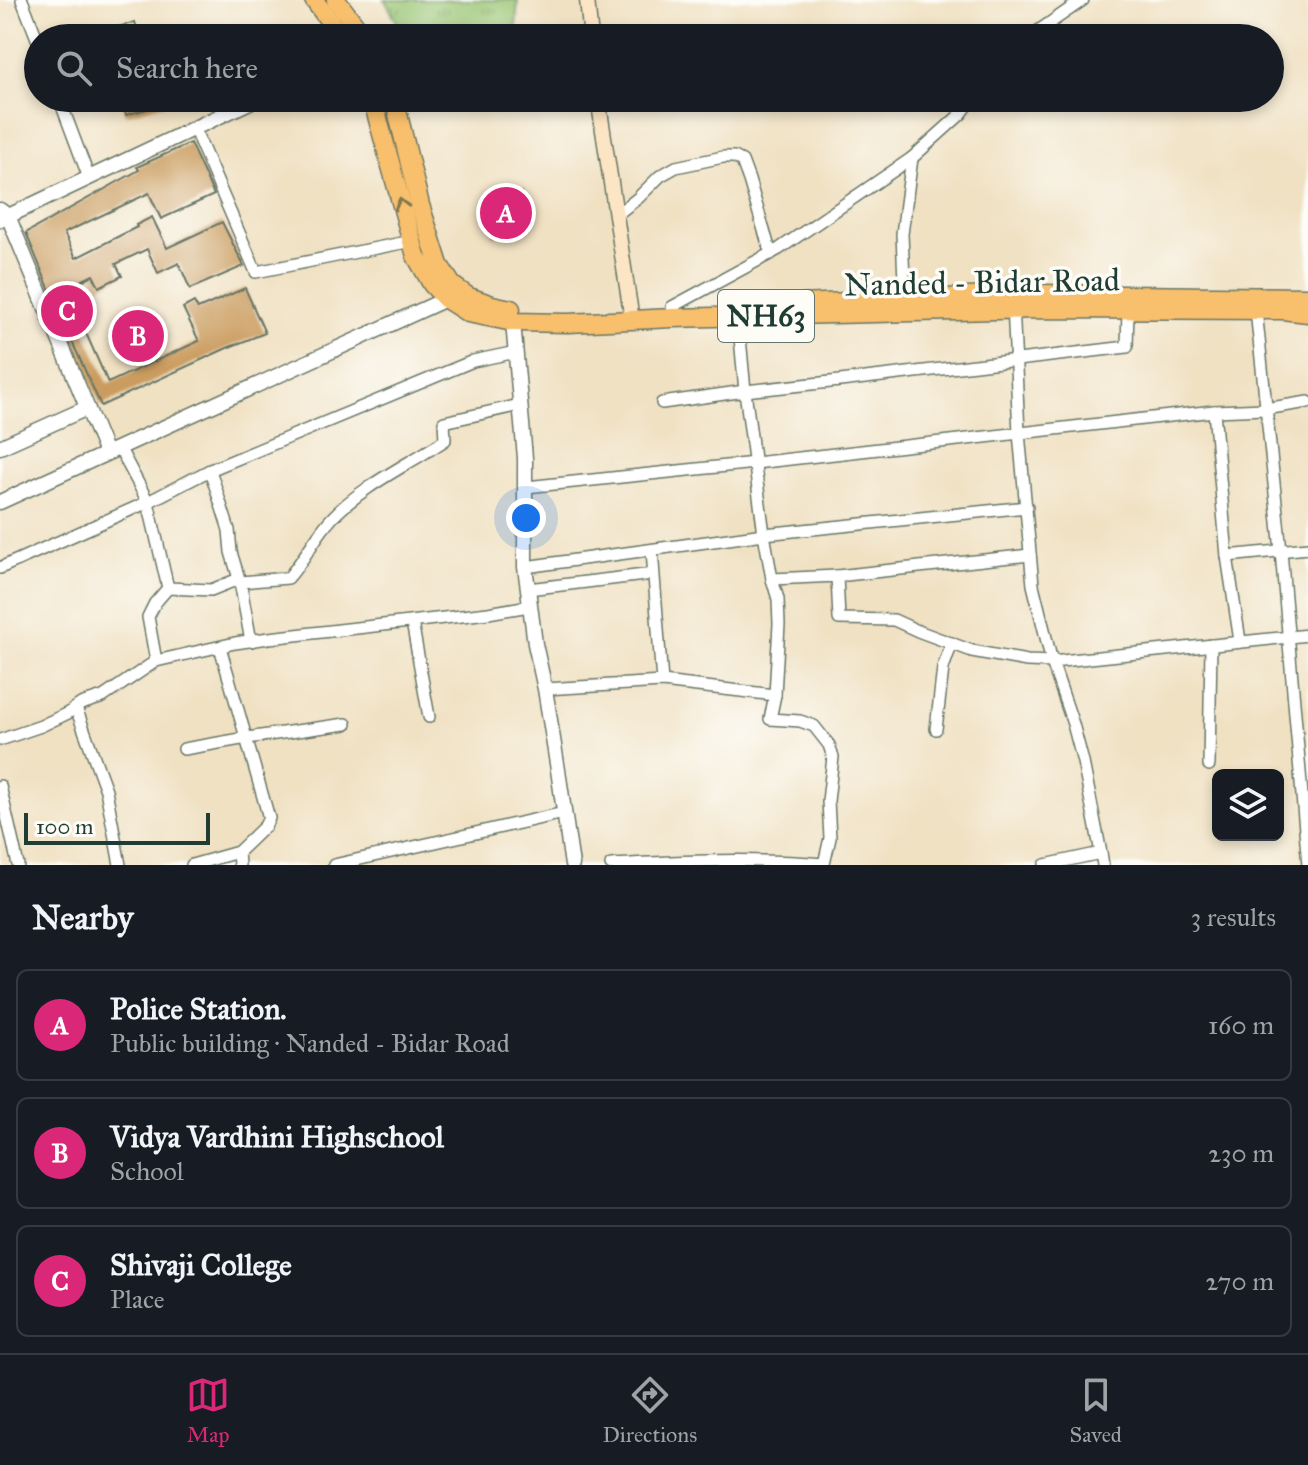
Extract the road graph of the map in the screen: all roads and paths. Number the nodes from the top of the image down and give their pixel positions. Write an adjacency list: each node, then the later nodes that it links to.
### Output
1 (22, 0): 6 (street)
2 (314, 0): 7 (highway)
3 (336, 0): 8 (highway)
4 (587, 0): 9 (main road)
5 (1082, 0): 10 (street)
6 (31, 24)
7 (332, 24)
8 (354, 24)
9 (590, 24)
10 (1046, 24)
11 (64, 112): 19 (street)
12 (228, 112): 17 (street)
13 (376, 112): 22 (highway, Nanded - Bidar Road / NH63, one-way to 13)
14 (398, 112): 32 (highway, Nanded - Bidar Road / NH63)
15 (600, 112): 21 (main road)
16 (962, 112): 18 (street)
17 (194, 128): 19 (street); 22 (street)
18 (912, 158): 23 (street); 27 (street)
19 (89, 178): 20 (street)
20 (3, 215): 41 (street)
21 (616, 215): 23 (street); 32 (main road)
22 (412, 241): 25 (highway, Nanded - Bidar Road / NH63)
23 (771, 254): 28 (street)
24 (1308, 297): 26 (highway, Nanded - Bidar Road / NH63)
25 (446, 299): 34 (highway, Nanded - Bidar Road / NH63); 46 (street)
26 (1013, 302): 27 (highway, Nanded - Bidar Road / NH63); 29 (highway, Nanded - Bidar Road / NH63); 36 (street)
27 (905, 306): 28 (highway, Nanded - Bidar Road / NH63); 33 (highway, Nanded - Bidar Road / NH63)
28 (672, 307): 32 (highway, Nanded - Bidar Road / NH63)
29 (1128, 308): 30 (highway, Nanded - Bidar Road / NH63); 36 (street)
30 (1256, 310): 31 (highway, Nanded - Bidar Road / NH63); 42 (street)
31 (1308, 313)
32 (631, 315): 33 (highway, Nanded - Bidar Road / NH63); 34 (highway, Nanded - Bidar Road / NH63)
33 (738, 317): 37 (street)
34 (513, 322): 35 (street)
35 (516, 352): 40 (street); 48 (street)
36 (1017, 360): 37 (street); 44 (street)
37 (745, 391): 39 (street); 47 (street)
38 (1308, 402): 42 (street)
39 (662, 403)
40 (520, 405): 49 (street); 64 (street)
41 (87, 408): 45 (street); 46 (street)
42 (1265, 409): 43 (street); 56 (street)
43 (1214, 411): 44 (street); 58 (street)
44 (1019, 433): 47 (street); 52 (street)
45 (0, 447)
46 (113, 450): 50 (street); 51 (street)
47 (755, 463): 49 (street); 53 (street)
48 (210, 470): 51 (street); 64 (street)
49 (526, 487): 59 (street)
50 (0, 502)
51 (148, 502): 60 (street); 65 (street)
52 (1027, 507): 53 (street); 57 (street)
53 (764, 534): 55 (street); 63 (street)
54 (1308, 548): 56 (street)
55 (652, 550): 59 (street); 61 (street)
56 (1281, 551): 58 (street); 69 (street)
57 (1030, 555): 62 (street); 77 (street)
58 (1227, 556): 72 (street)
59 (525, 567): 66 (street)
60 (0, 568)
61 (653, 574): 66 (street); 78 (street)
62 (837, 576): 63 (street); 73 (street)
63 (772, 579): 80 (street)
64 (240, 582): 65 (street); 71 (street)
65 (168, 588): 76 (street)
66 (528, 589): 67 (street)
67 (529, 606): 68 (street); 79 (street)
68 (412, 622): 71 (street); 82 (street)
69 (1288, 635): 70 (street); 72 (street); 84 (street)
70 (1308, 635)
71 (251, 641): 75 (street)
72 (1240, 641): 74 (street)
73 (952, 643): 77 (street); 85 (street)
74 (1211, 645): 77 (street); 89 (street)
75 (220, 647): 76 (street); 86 (street)
76 (156, 661): 81 (street)
77 (1052, 662): 94 (street)
78 (662, 682): 79 (street); 80 (street)
79 (545, 689): 91 (street)
80 (775, 695): 95 (street)
81 (76, 708): 87 (street); 97 (street)
82 (429, 717)
83 (346, 724): 86 (street)
84 (1302, 727): 106 (street)
85 (936, 729)
86 (247, 738): 88 (street); 93 (street)
87 (0, 740)
88 (184, 749)
89 (1209, 765)
90 (0, 786): 96 (street)
91 (564, 813): 92 (street); 102 (street)
92 (398, 850): 100 (street); 101 (street)
93 (238, 852): 98 (street); 99 (street)
94 (1102, 859): 105 (street)
95 (824, 864): 103 (street); 104 (street)
96 (18, 865)
97 (120, 865)
98 (192, 865)
99 (239, 865)
100 (334, 865)
101 (401, 865)
102 (572, 865)
103 (611, 865)
104 (831, 865)
105 (1045, 865)
106 (1308, 865)

